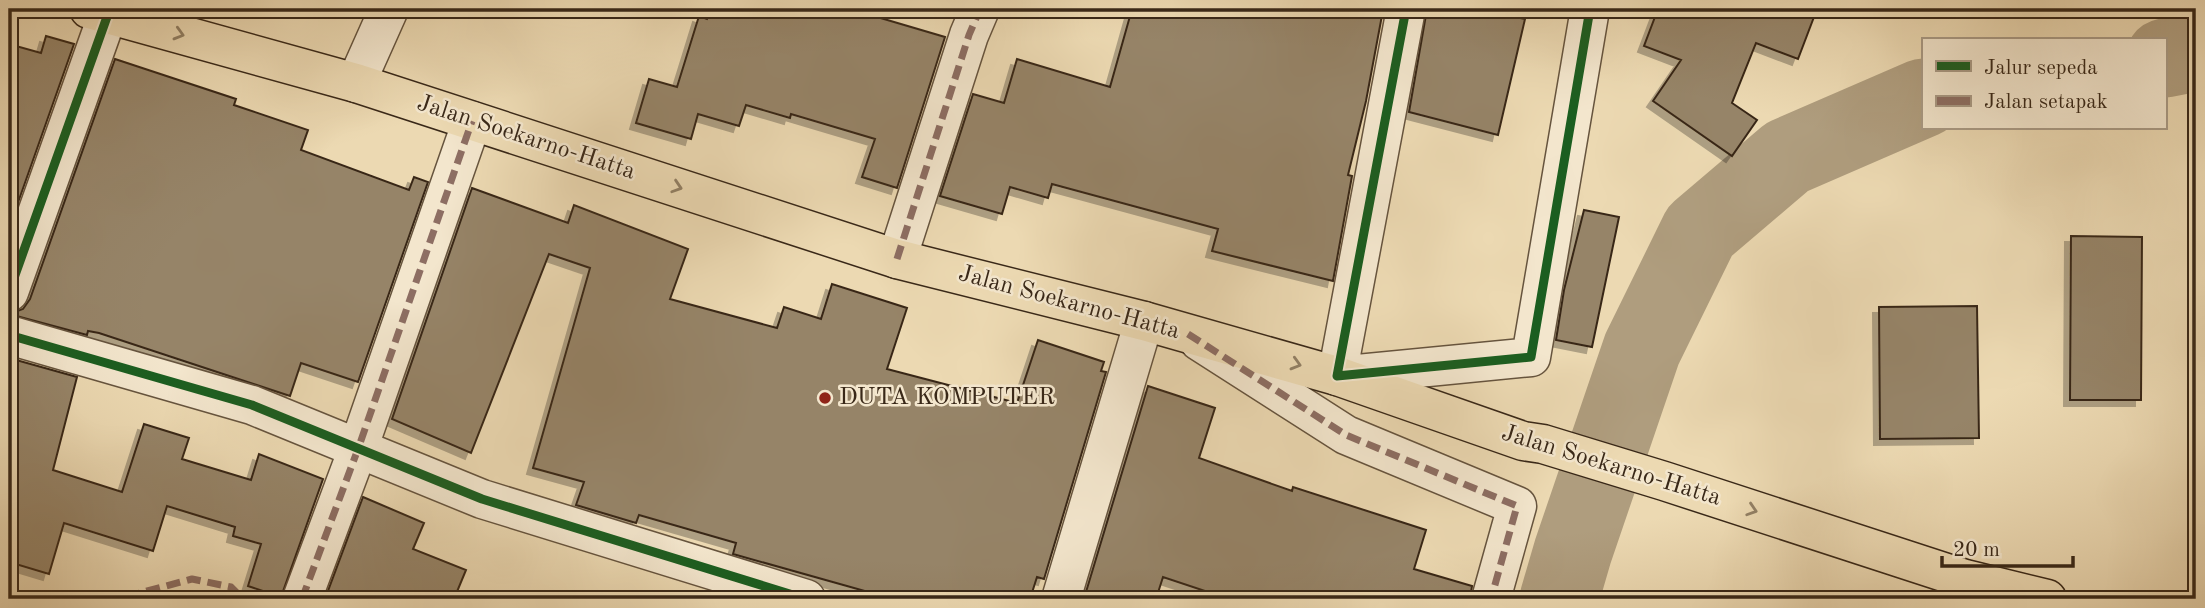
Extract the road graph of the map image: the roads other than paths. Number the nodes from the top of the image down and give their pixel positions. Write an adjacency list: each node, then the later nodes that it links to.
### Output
1 (389, 9): 6 (street)
2 (980, 9): 8 (street)
3 (1406, 9): 13 (street)
4 (1590, 9): 13 (street)
5 (99, 11): 6 (highway, Jalan Soekarno-Hatta, one-way to 6); 9 (street)
6 (356, 83): 7 (highway, Jalan Soekarno-Hatta)
7 (472, 121): 8 (highway, Jalan Soekarno-Hatta, one-way to 8); 14 (street)
8 (897, 259): 10 (highway, Jalan Soekarno-Hatta)
9 (9, 292)
10 (1144, 321): 11 (highway, Jalan Soekarno-Hatta); 17 (street)
11 (1188, 334): 13 (highway, Jalan Soekarno-Hatta, one-way to 13); 18 (street)
12 (9, 335): 14 (street)
13 (1337, 376): 19 (highway, Jalan Soekarno-Hatta, one-way to 19)
14 (359, 449): 15 (street); 16 (street)
15 (302, 599)
16 (806, 599)
17 (1061, 599)
18 (1491, 599)
19 (2047, 599)

